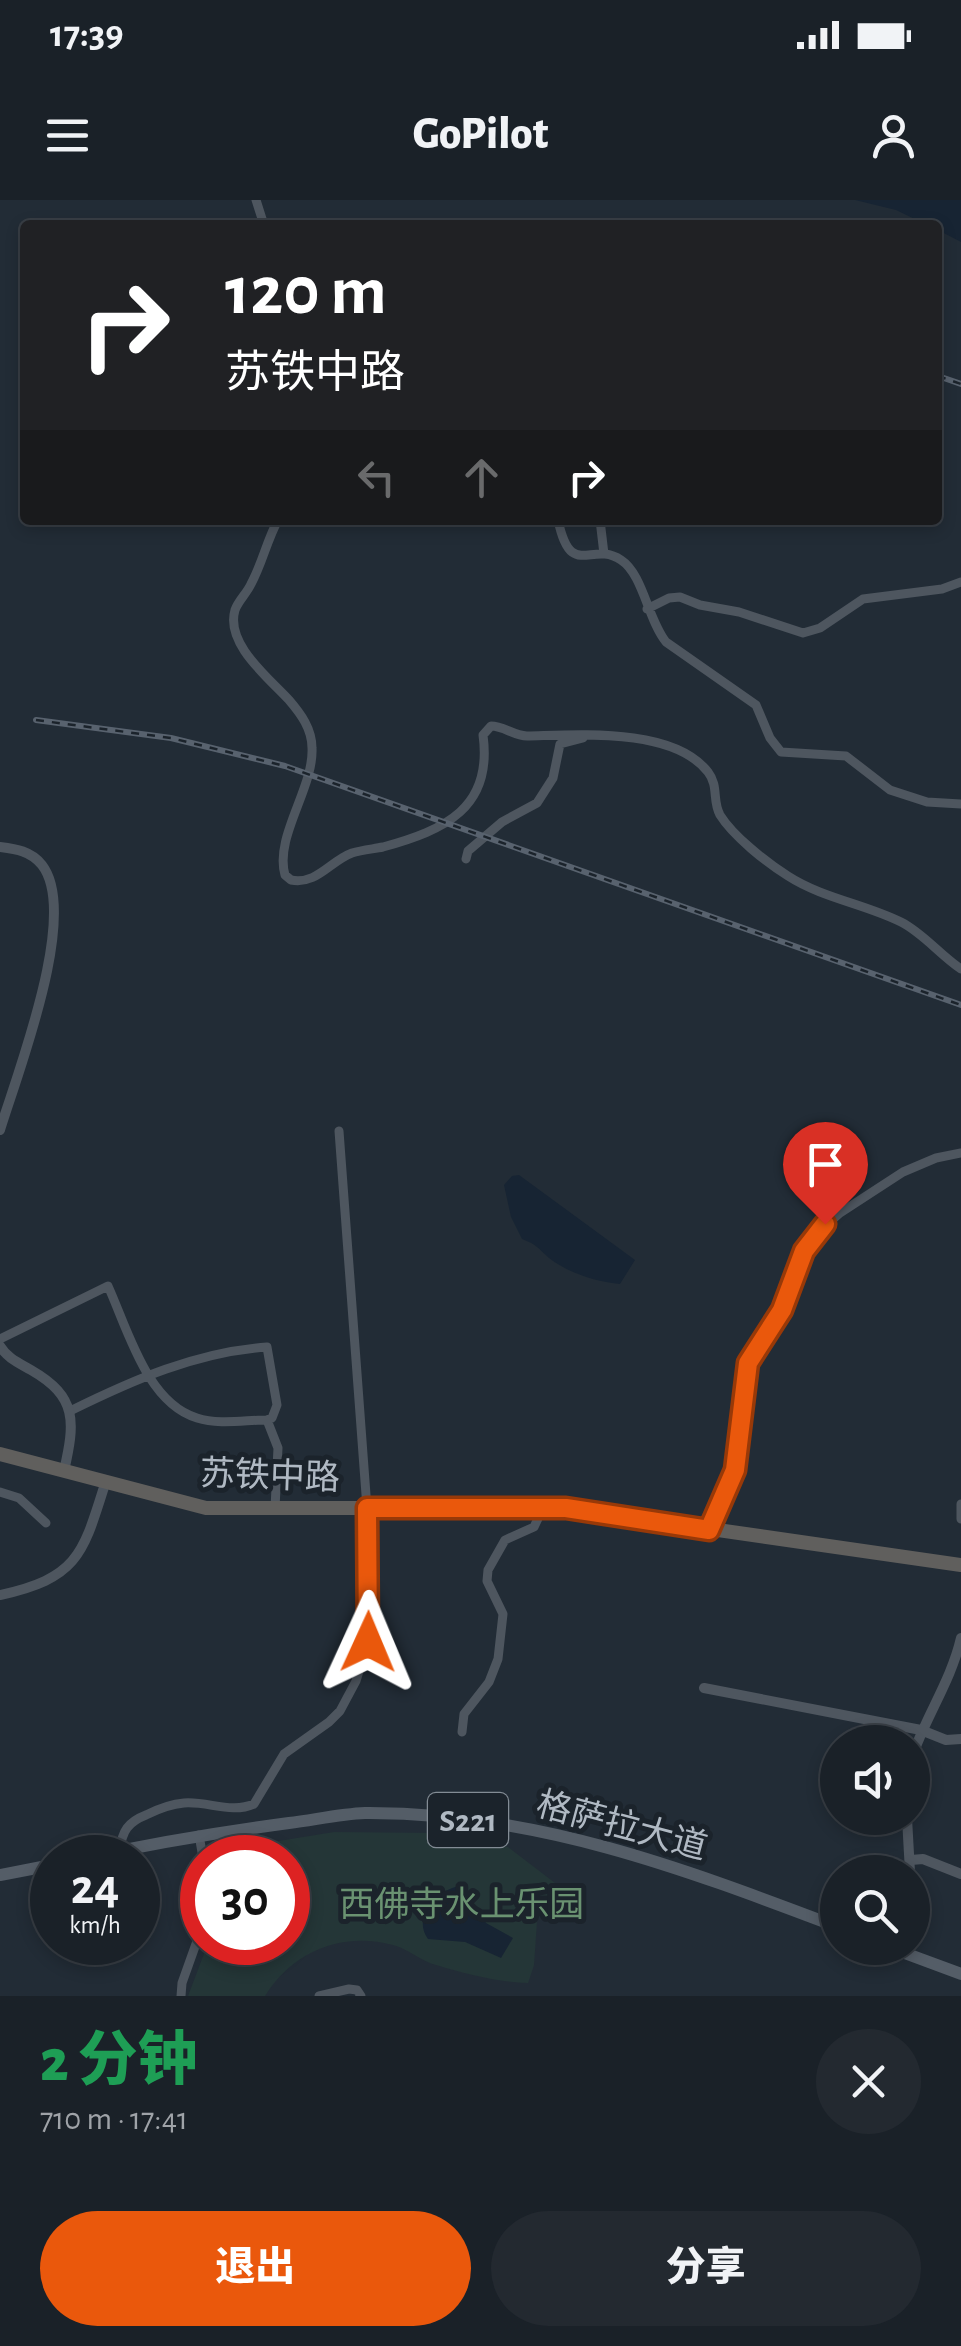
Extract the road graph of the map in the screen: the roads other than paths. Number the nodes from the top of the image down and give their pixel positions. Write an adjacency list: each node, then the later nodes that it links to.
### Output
1 (276, 525): 7 (street)
2 (559, 525): 4 (street)
3 (601, 525): 4 (street)
4 (604, 554): 6 (street)
5 (961, 582): 6 (street)
6 (646, 609): 8 (street)
7 (596, 736): 10 (street); 11 (street)
8 (961, 804)
9 (0, 847): 12 (street)
10 (467, 854)
11 (961, 968)
12 (0, 1130)
13 (339, 1132): 25 (street)
14 (961, 1153): 29 (street)
15 (0, 1342): 16 (street); 17 (street)
16 (148, 1373): 17 (street); 18 (street); 18 (street)
17 (70, 1411): 20 (street)
18 (267, 1420): 24 (street)
19 (0, 1454): 20 (highway, 苏铁中路)
20 (64, 1471): 21 (highway, 苏铁中路)
21 (105, 1484): 24 (highway, 苏铁中路); 31 (street)
22 (0, 1492): 28 (street)
23 (961, 1504): 27 (street)
24 (275, 1508): 25 (highway, 苏铁中路)
25 (367, 1508): 26 (highway, 苏铁中路); 39 (street)
26 (544, 1508): 29 (highway, 苏铁中路); 36 (street)
27 (961, 1519)
28 (46, 1523)
29 (709, 1530): 30 (highway, 苏铁中路)
30 (961, 1565)
31 (0, 1595)
32 (961, 1638): 35 (street)
33 (704, 1688): 34 (street)
34 (895, 1725)
35 (924, 1725)
36 (462, 1732)
37 (930, 1734): 38 (street)
38 (961, 1739)
39 (124, 1835)
40 (200, 1835): 45 (main road, 格萨拉大道 / S221)
41 (930, 1862): 43 (street)
42 (30, 1869): 44 (main road)
43 (961, 1874)
44 (0, 1875)
45 (820, 1920)
46 (930, 1962): 48 (main road)
47 (188, 1965): 49 (street)
48 (961, 1974)
49 (180, 1996)
50 (319, 1996): 51 (street)
51 (361, 1996)

